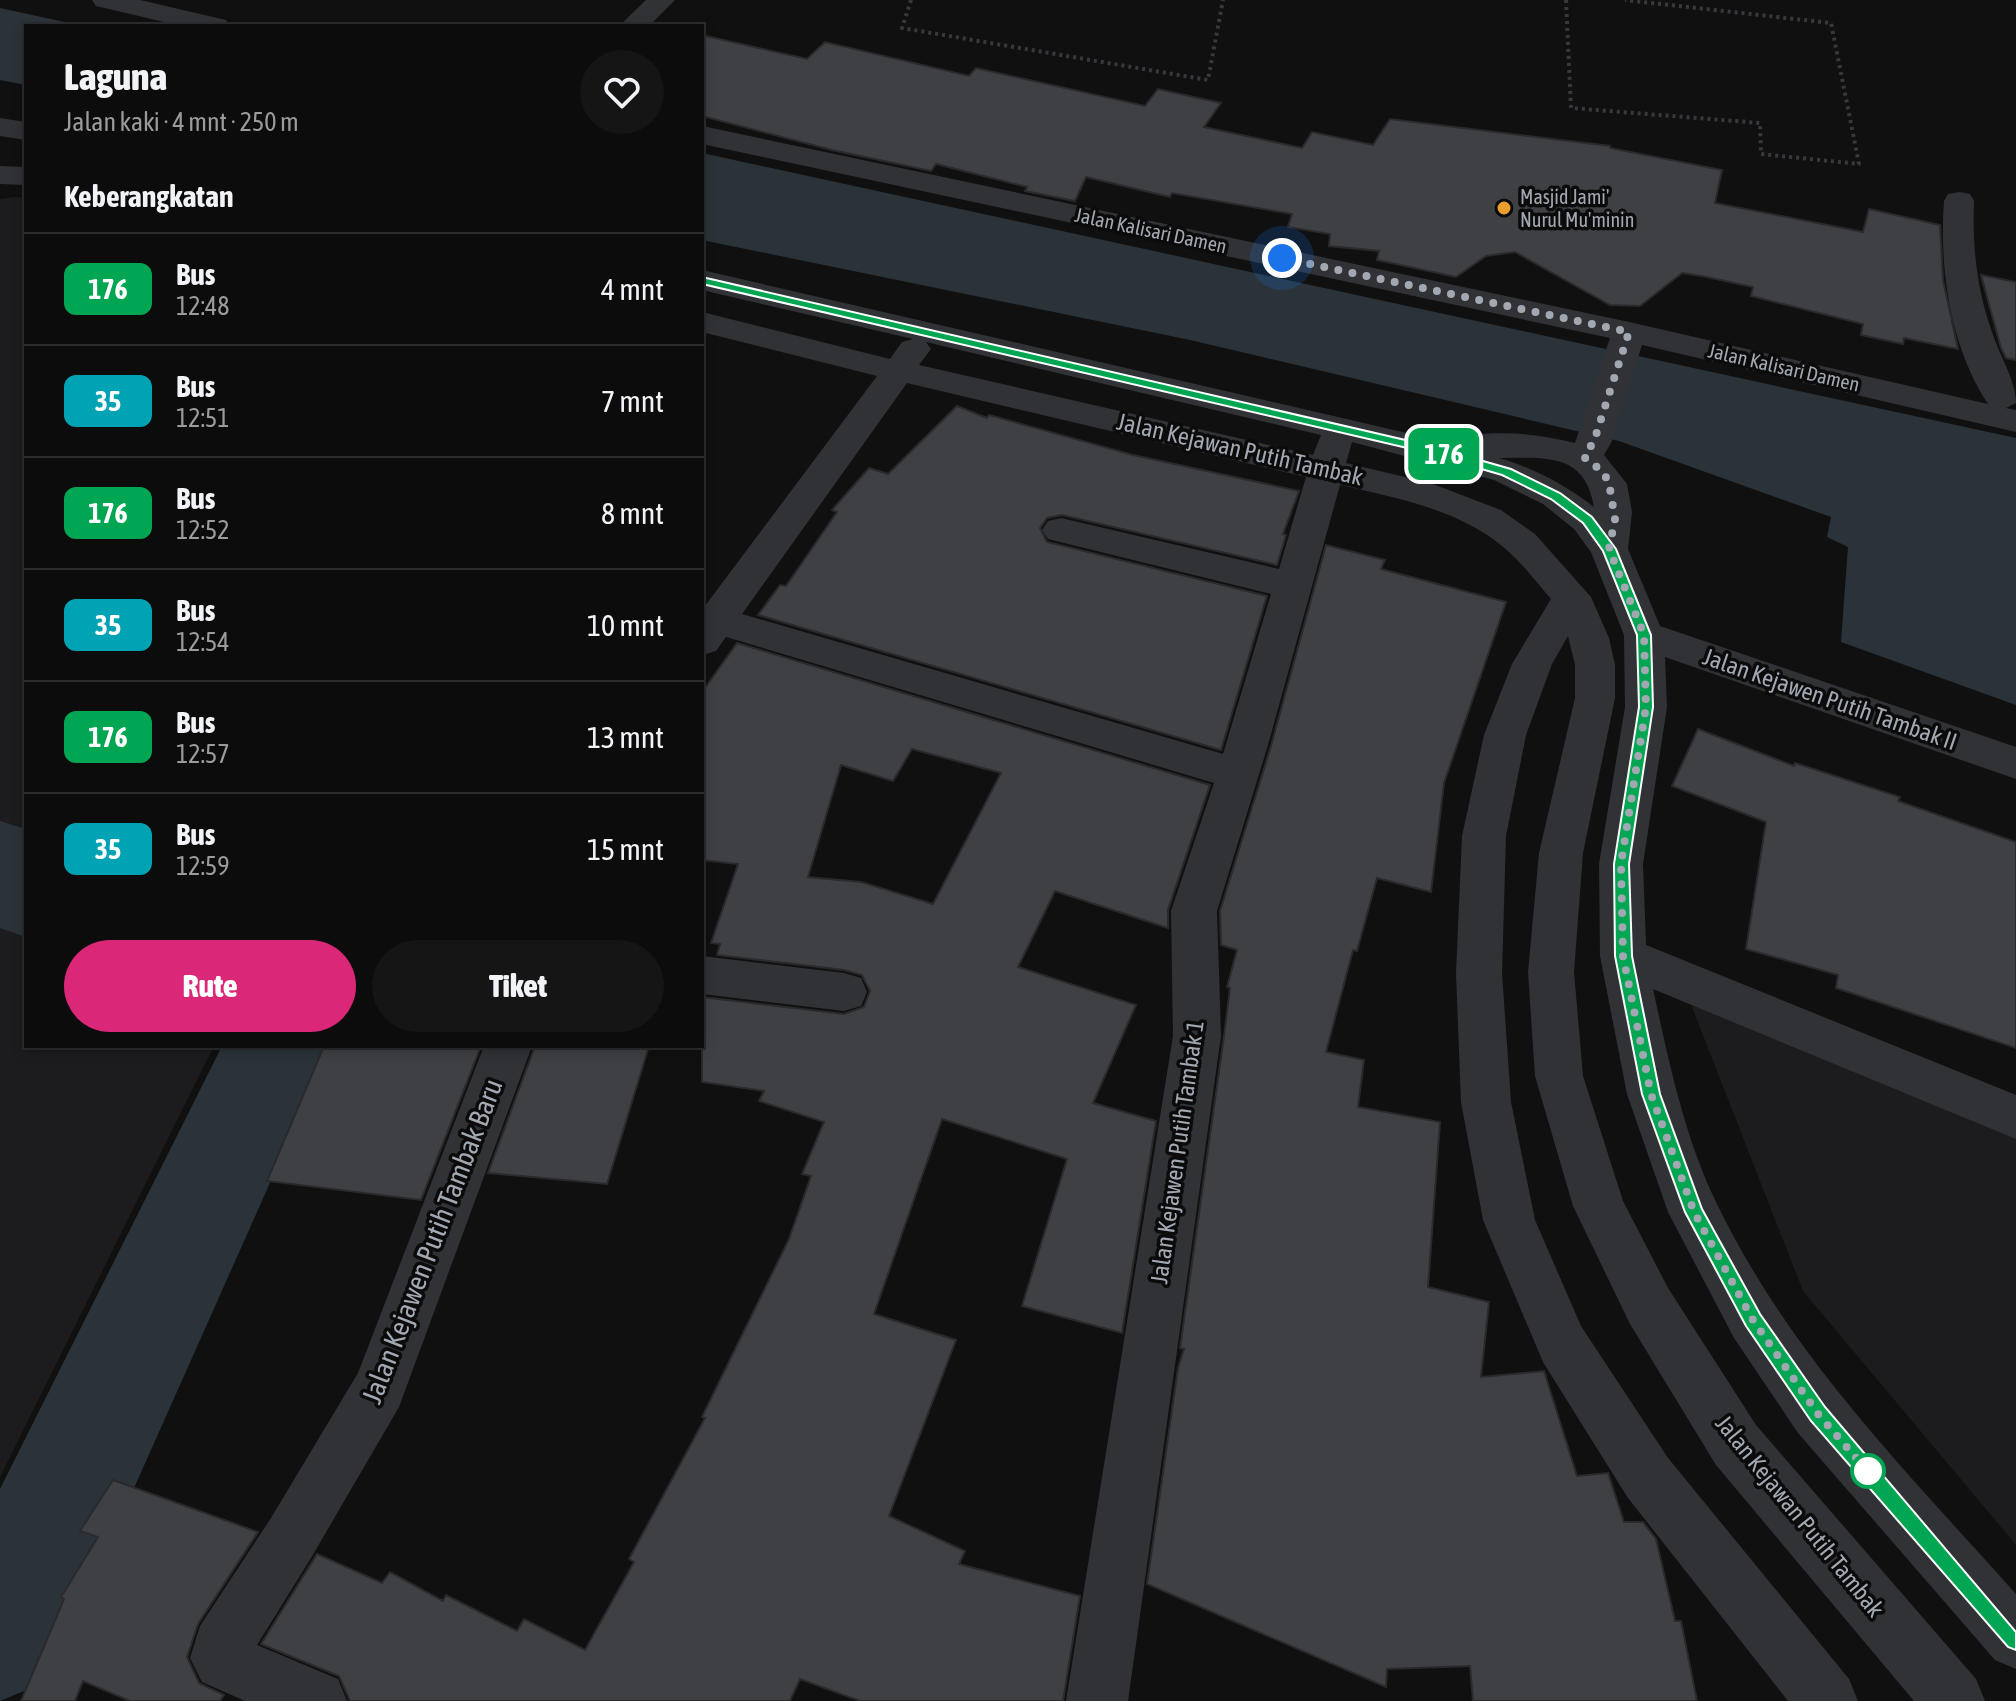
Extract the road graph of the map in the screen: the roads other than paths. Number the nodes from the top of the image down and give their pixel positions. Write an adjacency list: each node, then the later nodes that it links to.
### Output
1 (105, 0): 3 (street)
2 (662, 0): 4 (street)
3 (207, 24)
4 (635, 24)
5 (0, 127): 6 (street)
6 (24, 131)
7 (704, 135): 14 (street, Jalan Kalisari Damen)
8 (0, 175): 9 (street)
9 (24, 176)
10 (1959, 201): 16 (street)
11 (704, 280): 13 (street, Jalan Kejawan Putih Tambak)
12 (704, 322): 15 (street, Jalan Kejawan Putih Tambak)
13 (927, 331): 15 (street); 18 (street, Jalan Kejawan Putih Tambak)
14 (1628, 339): 16 (street, Jalan Kalisari Damen); 19 (street)
15 (898, 371): 18 (street, Jalan Kejawan Putih Tambak); 24 (street)
16 (2002, 406)
17 (1422, 447): 18 (street, Jalan Kejawan Putih Tambak); 19 (street, Jalan Kejawan Putih Tambak); 21 (street, Jalan Kejawan Putih Tambak)
18 (1332, 448): 22 (street, Jalan Kejawen Putih Tambak 1); 23 (street, Jalan Kejawan Putih Tambak)
19 (1589, 449): 21 (street, Jalan Kejawan Putih Tambak)
20 (1061, 530): 22 (street)
21 (1609, 549): 25 (street, Jalan Kejawan Putih Tambak)
22 (1293, 586): 27 (street, Jalan Kejawen Putih Tambak 1)
23 (1572, 597): 37 (street); 38 (street, Jalan Kejawan Putih Tambak)
24 (708, 630): 27 (street)
25 (1644, 635): 26 (street, Jalan Kejawen Putih Tambak II); 28 (street, Jalan Kejawan Putih Tambak)
26 (2016, 763)
27 (1238, 774): 36 (street, Jalan Kejawen Putih Tambak 1)
28 (1623, 956): 32 (street); 33 (street, Jalan Kejawan Putih Tambak)
29 (704, 975): 30 (street)
30 (844, 992)
31 (507, 1048): 34 (street, Jalan Kejawen Putih Tambak Baru)
32 (2016, 1117)
33 (2016, 1639)
34 (235, 1686): 35 (street)
35 (316, 1701)
36 (1097, 1701)
37 (1827, 1701)
38 (1954, 1701)

